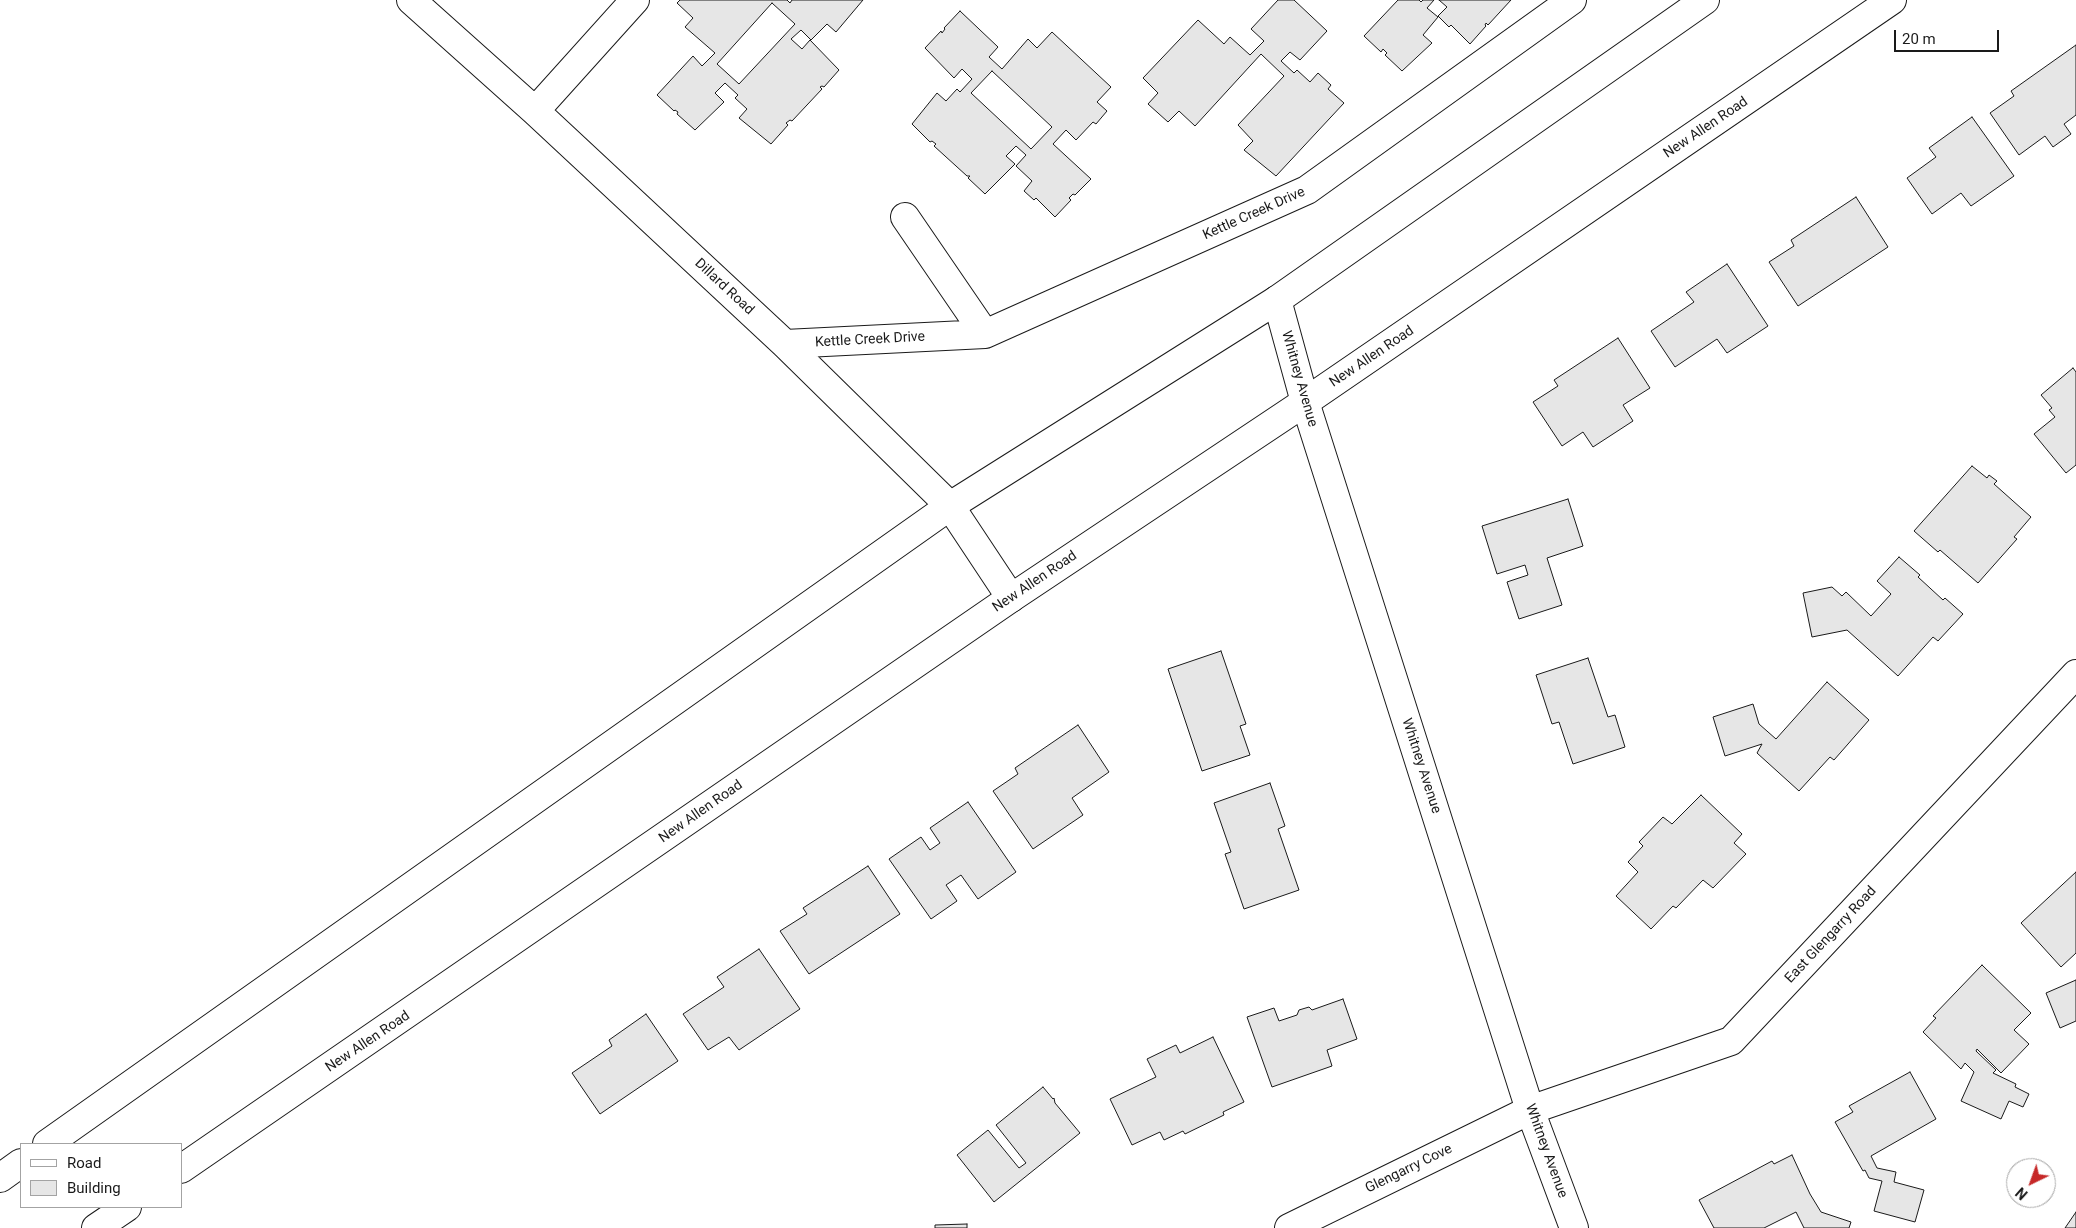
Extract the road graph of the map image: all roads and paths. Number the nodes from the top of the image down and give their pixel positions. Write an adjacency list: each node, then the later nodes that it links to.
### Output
1 (411, 0): 6 (main road, Dillard Road)
2 (635, 0): 6 (main road)
3 (1572, 0): 9 (main road, Kettle Creek Drive)
4 (1705, 0): 8 (main road)
5 (1892, 0): 11 (main road, New Allen Road)
6 (535, 111): 10 (main road, Dillard Road)
7 (905, 217): 9 (main road)
8 (1277, 300): 11 (main road, Whitney Avenue); 12 (main road)
9 (984, 334): 10 (main road, Kettle Creek Drive)
10 (786, 344): 12 (main road, Dillard Road)
11 (1305, 402): 13 (main road, New Allen Road); 15 (main road, Whitney Avenue)
12 (950, 506): 13 (main road, Dillard Road); 16 (main road)
13 (1011, 598): 18 (main road, New Allen Road)
14 (2076, 674): 15 (main road, East Glengarry Road)
15 (1530, 1110): 22 (main road, Glengarry Cove); 23 (main road, Whitney Avenue)
16 (49, 1143)
17 (20, 1164): 19 (main road)
18 (182, 1168)
19 (0, 1178)
20 (126, 1208): 21 (main road)
21 (96, 1228)
22 (1289, 1228)
23 (1574, 1228)

